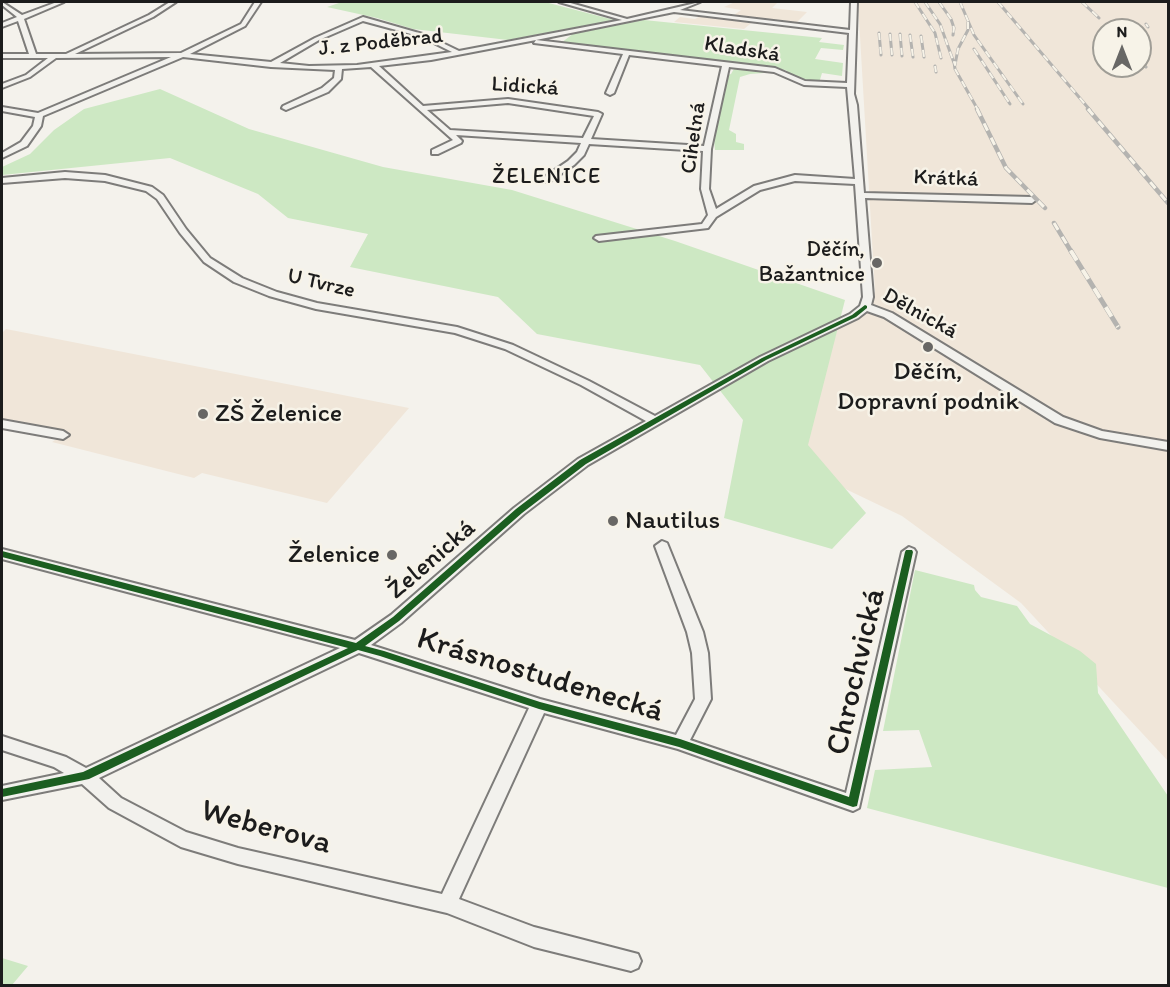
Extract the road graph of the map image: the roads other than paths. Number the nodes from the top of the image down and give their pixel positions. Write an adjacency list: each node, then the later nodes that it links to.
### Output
1 (61, 2): 12 (street)
2 (172, 2): 22 (street)
3 (269, 2): 9 (street)
4 (562, 2): 10 (street)
5 (587, 2): 10 (street)
6 (697, 2): 11 (street, J. z Poděbrad)
7 (854, 2): 15 (street, Dělnická)
8 (2, 3): 12 (street)
9 (256, 5): 23 (street)
10 (578, 5): 13 (street)
11 (675, 10): 13 (street, J. z Poděbrad); 15 (street)
12 (20, 17): 14 (street); 20 (street)
13 (627, 21): 16 (street, J. z Poděbrad)
14 (2, 25)
15 (853, 32): 28 (street, Dělnická)
16 (522, 40): 17 (street, J. z Poděbrad); 18 (street, Kladská)
17 (459, 53): 24 (street); 26 (street, J. z Poděbrad)
18 (627, 53): 25 (street, Kladská); 30 (street)
19 (2, 56): 20 (street, J. z Poděbrad)
20 (33, 56): 21 (street, J. z Poděbrad)
21 (54, 56): 22 (street, J. z Poděbrad); 29 (street)
22 (64, 56): 23 (street, J. z Poděbrad)
23 (182, 56): 24 (street, J. z Poděbrad); 34 (street)
24 (271, 65): 27 (street, J. z Poděbrad)
25 (726, 65): 28 (street, Kladská); 37 (street, Cihelná)
26 (374, 66): 27 (street, J. z Poděbrad); 32 (street)
27 (339, 68): 31 (street)
28 (850, 85): 42 (street, Dělnická)
29 (2, 86)
30 (610, 93)
31 (286, 108)
32 (420, 108): 35 (street); 36 (street, Lidická)
33 (2, 109): 34 (street)
34 (39, 115): 39 (street)
35 (448, 132): 36 (street, Lidická); 38 (street)
36 (587, 141): 37 (street, Lidická); 41 (street)
37 (706, 149): 45 (street, Cihelná)
38 (435, 152)
39 (2, 156)
40 (2, 180): 48 (street, U Tvrze)
41 (546, 180)
42 (858, 182): 43 (street, Dělnická); 45 (street)
43 (860, 195): 44 (street, Krátká); 47 (street, Dělnická)
44 (1032, 200)
45 (713, 215): 46 (street)
46 (598, 238)
47 (865, 307): 48 (street, Želenická); 51 (street, Dělnická)
48 (655, 421): 55 (street, Želenická)
49 (2, 423): 50 (street)
50 (63, 435)
51 (1168, 446)
52 (662, 546): 58 (street, Krásnostudenecká)
53 (909, 552): 61 (street, Chrochvická)
54 (2, 554): 55 (street, Krásnostudenecká)
55 (357, 647): 56 (street, Krásnostudenecká); 59 (street, Želenická)
56 (539, 705): 58 (street, Krásnostudenecká); 62 (street)
57 (2, 743): 59 (street, Weberova)
58 (680, 743): 61 (street, Krásnostudenecká)
59 (85, 777): 60 (street, Želenická); 62 (street, Weberova)
60 (2, 794)
61 (853, 803)
62 (447, 904): 63 (street, Weberova)
63 (631, 961)

